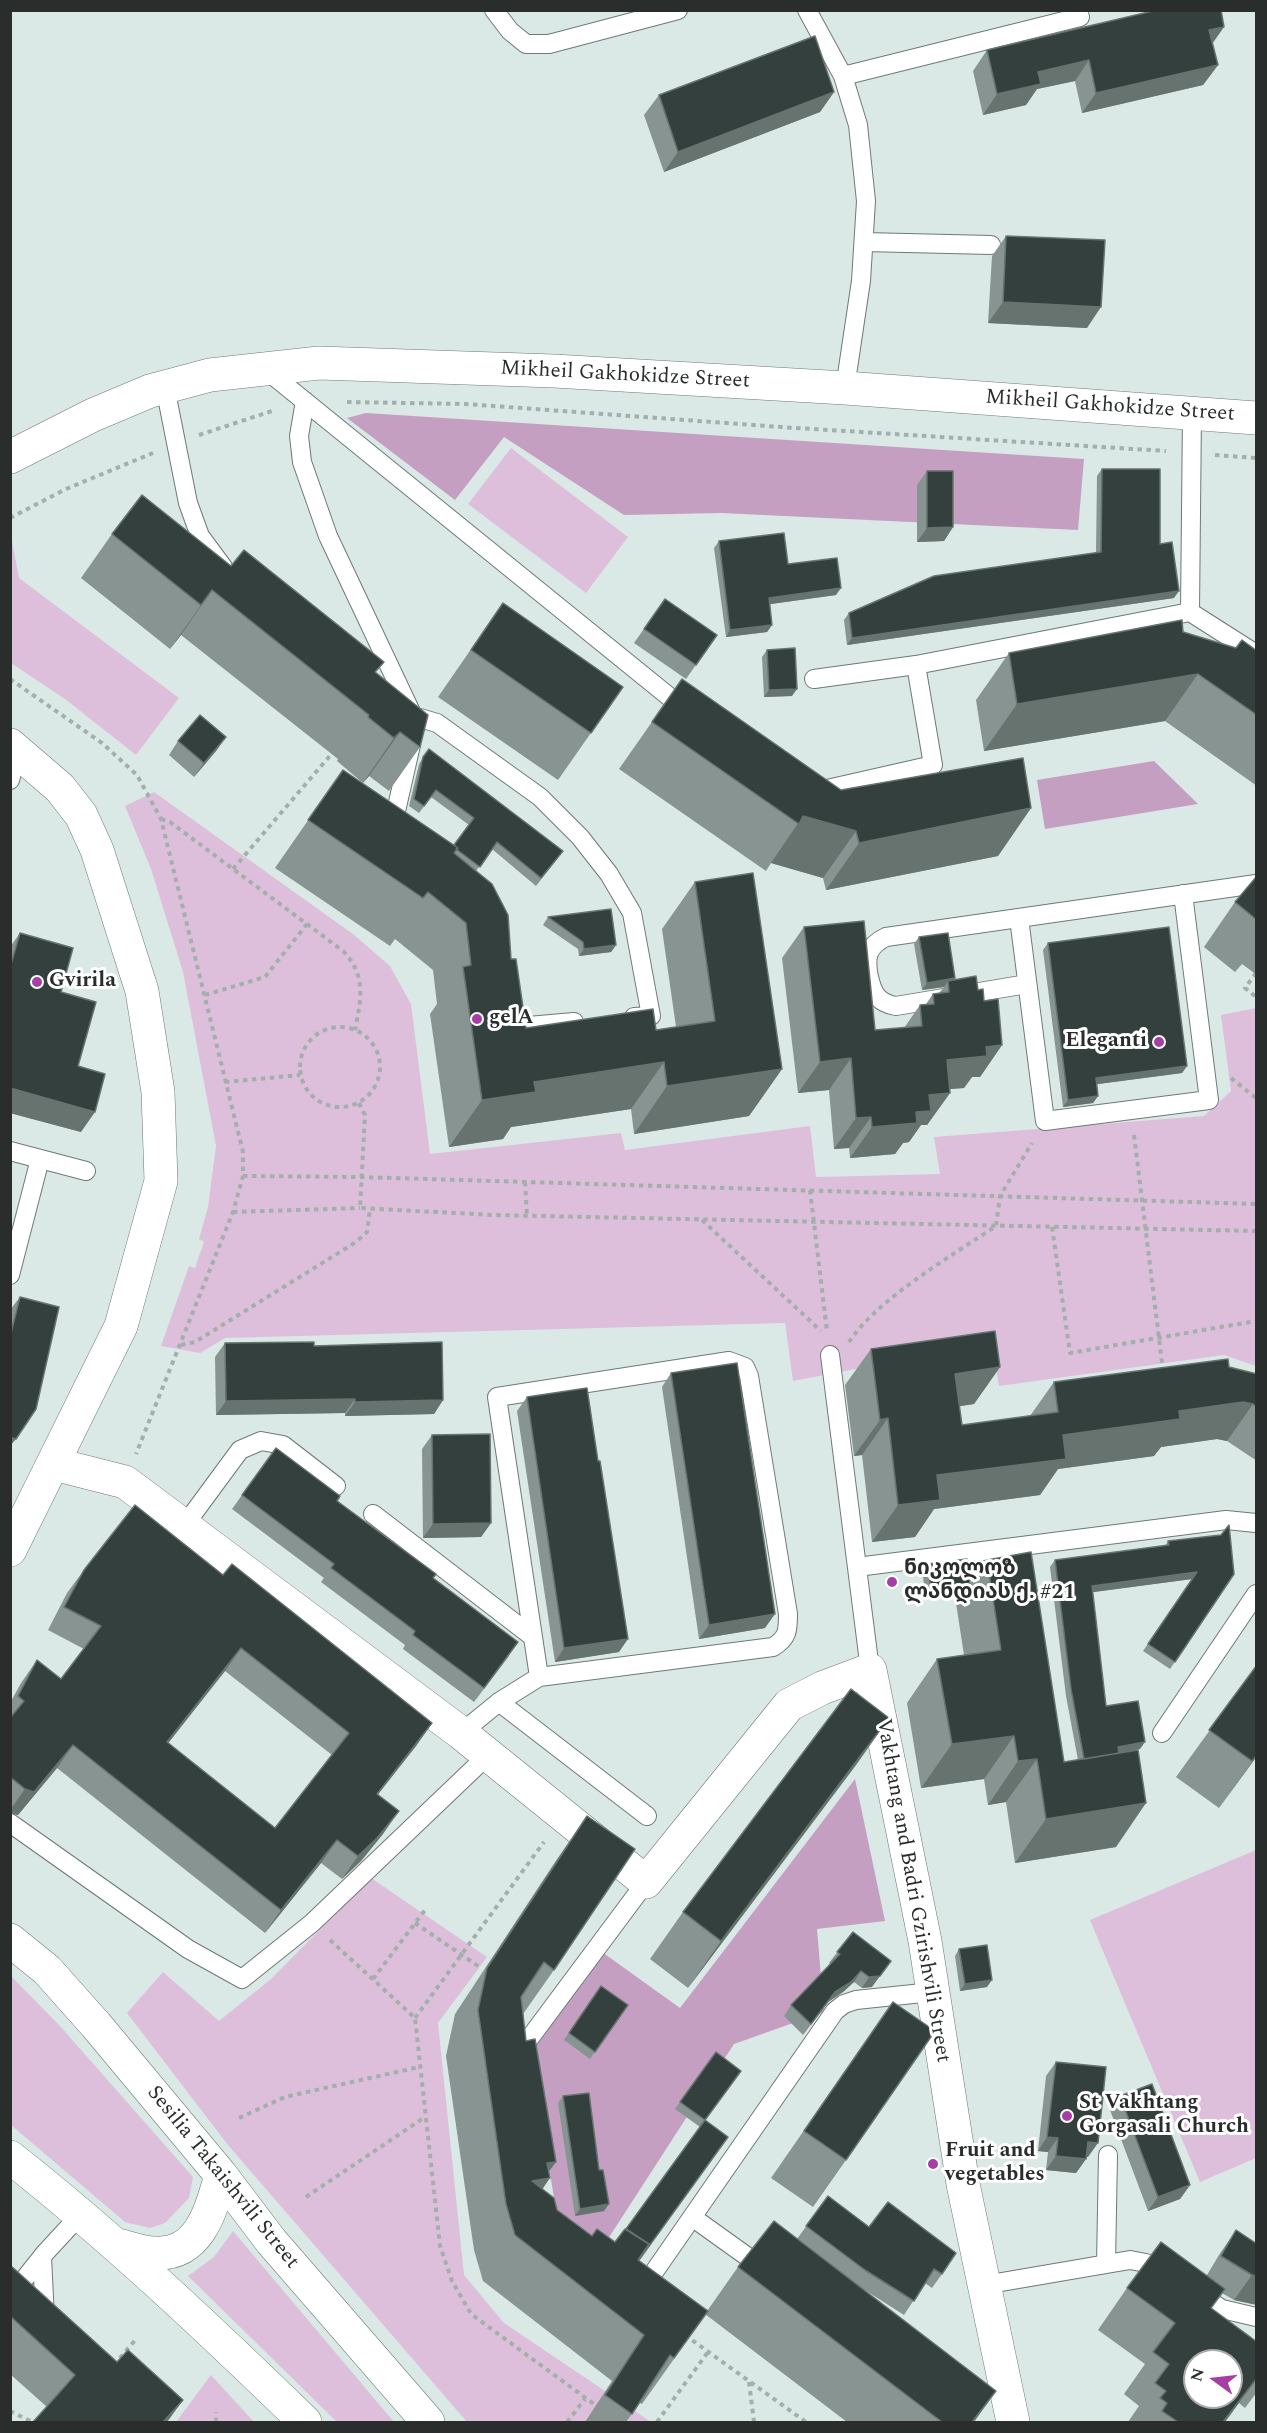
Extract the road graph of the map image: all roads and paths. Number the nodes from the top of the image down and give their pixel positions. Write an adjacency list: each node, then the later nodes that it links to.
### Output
1 (494, 10): 4 (lane)
2 (678, 10): 4 (lane)
3 (807, 10): 6 (lane)
4 (637, 15)
5 (1080, 17): 6 (lane)
6 (843, 76): 7 (lane)
7 (864, 242): 8 (lane); 11 (lane)
8 (991, 246)
9 (265, 369): 10 (street, Mikheil Gakhokidze Street); 11 (street, Mikheil Gakhokidze Street); 12 (lane)
10 (165, 387): 15 (lane); 17 (street, Mikheil Gakhokidze Street)
11 (844, 388): 13 (street, Mikheil Gakhokidze Street)
12 (305, 401): 15 (path); 16 (path); 23 (lane); 29 (lane)
13 (1192, 412): 14 (street, Mikheil Gakhokidze Street); 16 (lane)
14 (1257, 418)
15 (177, 443): 19 (path); 20 (lane)
16 (1192, 453): 18 (path); 21 (lane)
17 (10, 458)
18 (1257, 458)
19 (10, 518)
20 (240, 580)
21 (1190, 612): 22 (lane); 24 (lane)
22 (1257, 654)
23 (387, 662): 25 (lane); 28 (lane)
24 (916, 666): 27 (lane); 33 (lane)
25 (368, 667)
26 (10, 679): 32 (path)
27 (814, 679)
28 (413, 716): 35 (lane); 46 (lane)
29 (703, 725)
30 (337, 747): 36 (path)
31 (13, 759): 80 (street)
32 (137, 775)
33 (793, 785)
34 (161, 819): 36 (path)
35 (412, 844)
36 (233, 869): 40 (path)
37 (1257, 884): 38 (lane)
38 (1182, 894): 39 (lane); 52 (lane)
39 (1019, 918): 42 (lane); 42 (lane)
40 (307, 924): 43 (path); 48 (path)
41 (1257, 973): 45 (path)
42 (1027, 984): 53 (lane)
43 (205, 995)
44 (509, 996): 47 (lane)
45 (1257, 997)
46 (617, 1019)
47 (595, 1021)
48 (355, 1030): 49 (path); 51 (path)
49 (300, 1075): 50 (path); 51 (path)
50 (225, 1082)
51 (359, 1103): 58 (path)
52 (1131, 1110): 53 (lane); 62 (path)
53 (1045, 1121): 61 (path)
54 (10, 1151): 55 (lane)
55 (40, 1159): 56 (lane); 74 (lane)
56 (86, 1171)
57 (243, 1176): 58 (path)
58 (361, 1177): 59 (path); 64 (path)
59 (525, 1182): 60 (path); 67 (path)
60 (810, 1190): 61 (path); 69 (path)
61 (1000, 1196): 62 (path); 70 (path)
62 (1142, 1200): 63 (path); 72 (path)
63 (1257, 1204)
64 (360, 1208): 65 (path); 66 (path)
65 (370, 1209): 67 (path); 77 (path)
66 (233, 1212)
67 (527, 1215): 68 (path)
68 (702, 1219): 69 (path); 69 (path)
69 (814, 1222): 70 (path)
70 (996, 1226): 71 (path); 78 (path)
71 (1052, 1227): 72 (path); 76 (path)
72 (1146, 1229): 73 (path); 76 (path)
73 (1257, 1231)
74 (10, 1275)
75 (1257, 1321): 76 (path)
76 (1159, 1338): 79 (path)
77 (180, 1345)
78 (831, 1361): 87 (lane, Vakhtang and Badri Gzirishvili Street)
79 (1164, 1375)
80 (54, 1464): 84 (street); 86 (street)
81 (336, 1486): 84 (lane)
82 (373, 1514): 90 (lane)
83 (1257, 1522): 85 (lane)
84 (184, 1526): 94 (street)
85 (1029, 1545): 87 (lane); 88 (lane)
86 (10, 1550)
87 (857, 1567): 91 (lane, Vakhtang and Badri Gzirishvili Street)
88 (1032, 1568)
89 (1257, 1594): 95 (lane)
90 (532, 1637): 92 (lane); 92 (lane)
91 (870, 1670): 100 (street); 108 (street, Vakhtang and Badri Gzirishvili Street)
92 (539, 1677): 93 (lane)
93 (499, 1702): 94 (lane); 98 (lane)
94 (461, 1733): 96 (street)
95 (1162, 1733)
96 (488, 1755): 97 (street); 102 (lane)
97 (563, 1816): 100 (street); 105 (path)
98 (647, 1816)
99 (10, 1823): 102 (lane)
100 (646, 1882): 111 (lane)
101 (425, 1910): 103 (path)
102 (312, 1923): 107 (path)
103 (415, 1923): 105 (path); 107 (path)
104 (10, 1940): 116 (street, Sesilia Takaishvili Street)
105 (462, 1955): 106 (path); 109 (path)
106 (482, 1968)
107 (372, 1979): 109 (path)
108 (932, 1992): 119 (lane); 125 (street, Vakhtang and Badri Gzirishvili Street)
109 (415, 2018): 110 (path)
110 (419, 2067): 112 (path); 113 (path)
111 (525, 2085)
112 (425, 2117): 117 (path); 134 (path)
113 (239, 2118)
114 (1108, 2155): 122 (lane)
115 (10, 2157): 118 (street)
116 (221, 2175): 120 (street); 141 (street, Sesilia Takaishvili Street)
117 (306, 2197)
118 (82, 2213): 120 (street); 121 (lane)
119 (692, 2217): 123 (lane); 124 (lane)
120 (117, 2245): 140 (street)
121 (42, 2257): 126 (lane); 128 (lane)
122 (1106, 2264): 125 (lane); 127 (lane)
123 (777, 2278)
124 (622, 2281)
125 (984, 2284): 146 (street, Vakhtang and Badri Gzirishvili Street)
126 (10, 2297)
127 (1257, 2317)
128 (53, 2327)
129 (681, 2332): 131 (path)
130 (137, 2338): 132 (path)
131 (708, 2352): 133 (path); 143 (path)
132 (106, 2373)
133 (749, 2382): 144 (path); 145 (path)
134 (585, 2399): 135 (path); 142 (path)
135 (603, 2411)
136 (10, 2412): 138 (path)
137 (216, 2412): 139 (path)
138 (32, 2422)
139 (216, 2422)
140 (305, 2422)
141 (428, 2422)
142 (567, 2422)
143 (657, 2422)
144 (754, 2422)
145 (806, 2422)
146 (1013, 2422)

